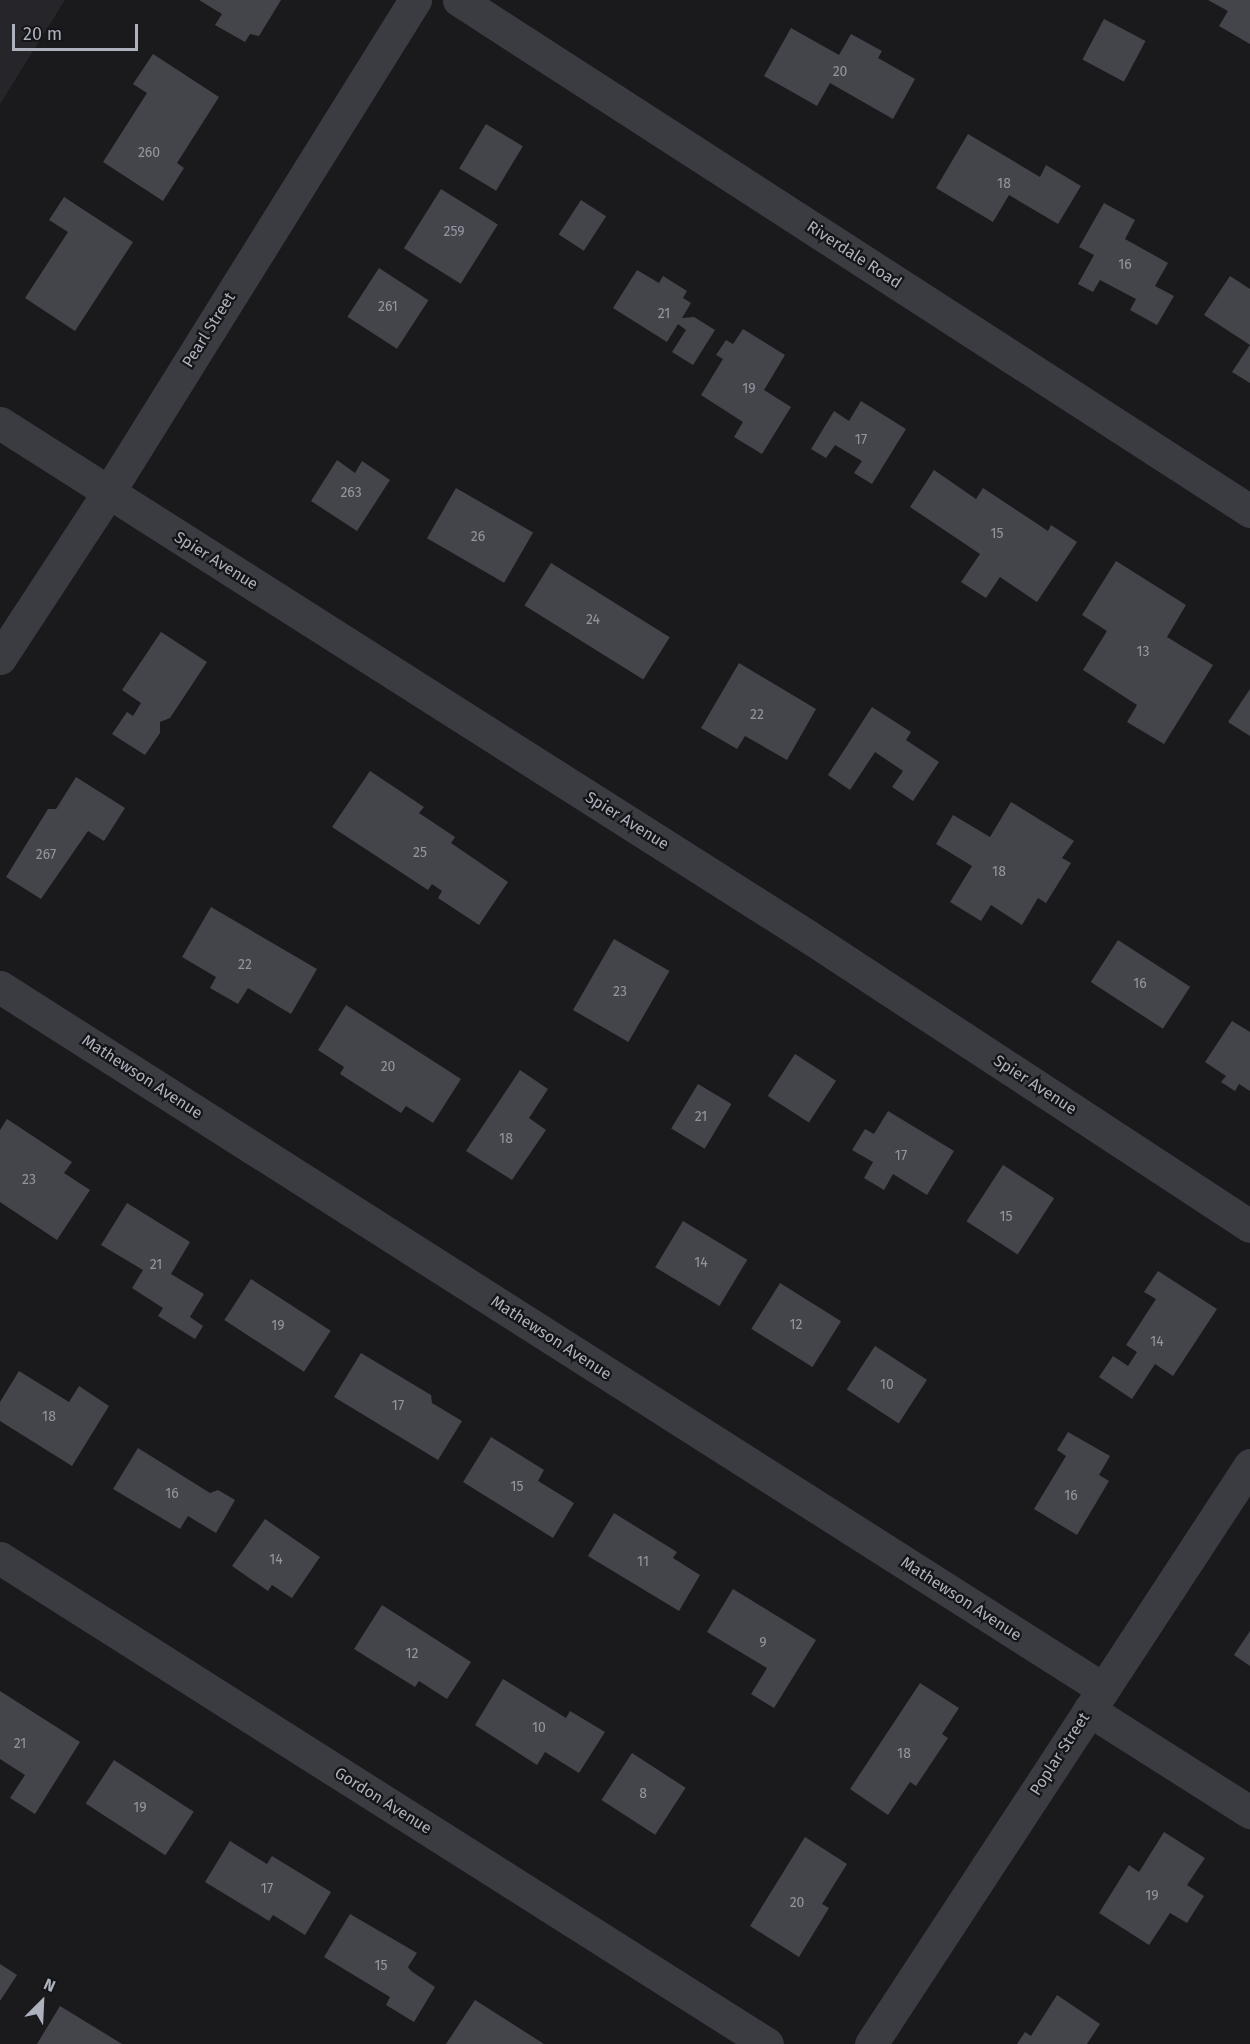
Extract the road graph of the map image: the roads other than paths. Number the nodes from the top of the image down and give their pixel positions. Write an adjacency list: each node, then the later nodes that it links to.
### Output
1 (415, 0): 4 (street, Pearl Street)
2 (459, 0): 5 (street, Riverdale Road)
3 (0, 423): 4 (street, Spier Avenue)
4 (108, 493): 6 (street, Pearl Street); 8 (street, Spier Avenue)
5 (1250, 511)
6 (0, 658)
7 (0, 987): 11 (street, Mathewson Avenue)
8 (1250, 1226)
9 (1250, 1465): 11 (street, Poplar Street)
10 (0, 1558): 13 (street, Gordon Avenue)
11 (1096, 1700): 12 (street, Mathewson Avenue); 14 (street, Poplar Street)
12 (1250, 1812)
13 (767, 2044)
14 (871, 2044)

